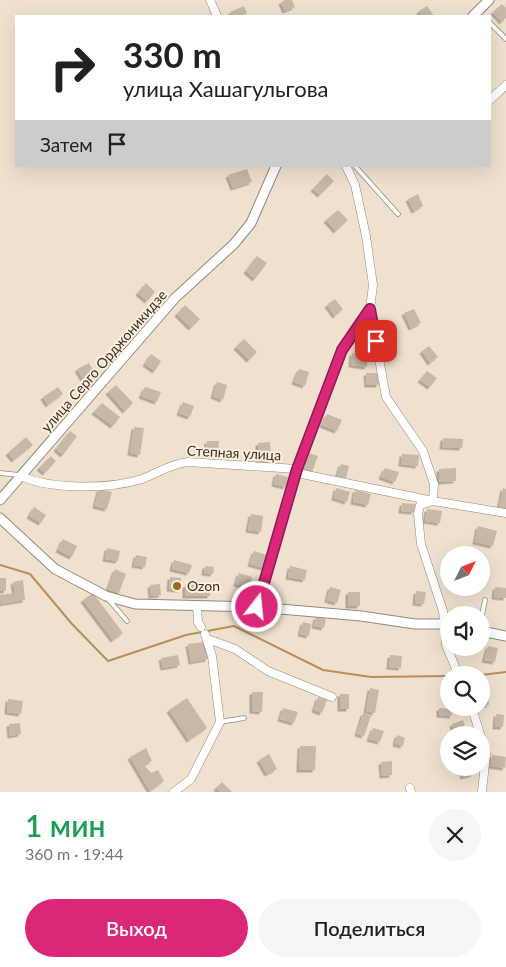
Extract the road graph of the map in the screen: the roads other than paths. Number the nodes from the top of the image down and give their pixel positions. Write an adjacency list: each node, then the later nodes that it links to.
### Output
1 (210, 0): 3 (street)
2 (488, 0): 4 (street)
3 (217, 15)
4 (478, 15)
5 (491, 24): 6 (lane)
6 (506, 39)
7 (506, 85): 8 (street)
8 (491, 99)
9 (276, 167): 16 (street, улица Серго Орджоникидзе)
10 (347, 167): 13 (street)
11 (356, 167): 12 (lane)
12 (398, 214)
13 (370, 309): 14 (street); 18 (street)
14 (297, 469): 16 (street, Степная улица); 18 (street, Степная улица); 26 (street)
15 (0, 472): 16 (lane)
16 (21, 476): 17 (street, улица Серго Орджоникидзе)
17 (0, 500)
18 (433, 501): 19 (street, Степная улица); 24 (street)
19 (506, 513)
20 (0, 518): 21 (street)
21 (106, 596): 23 (street); 27 (lane)
22 (485, 600): 25 (lane)
23 (197, 605): 26 (street); 30 (street)
24 (441, 606)
25 (484, 606)
26 (257, 607): 28 (street)
27 (127, 621)
28 (440, 623)
29 (490, 632): 31 (street)
30 (205, 633): 32 (street); 35 (street)
31 (506, 636)
32 (332, 697)
33 (474, 716): 37 (street)
34 (244, 718): 35 (lane)
35 (220, 722): 36 (street)
36 (174, 792)
37 (482, 792)

